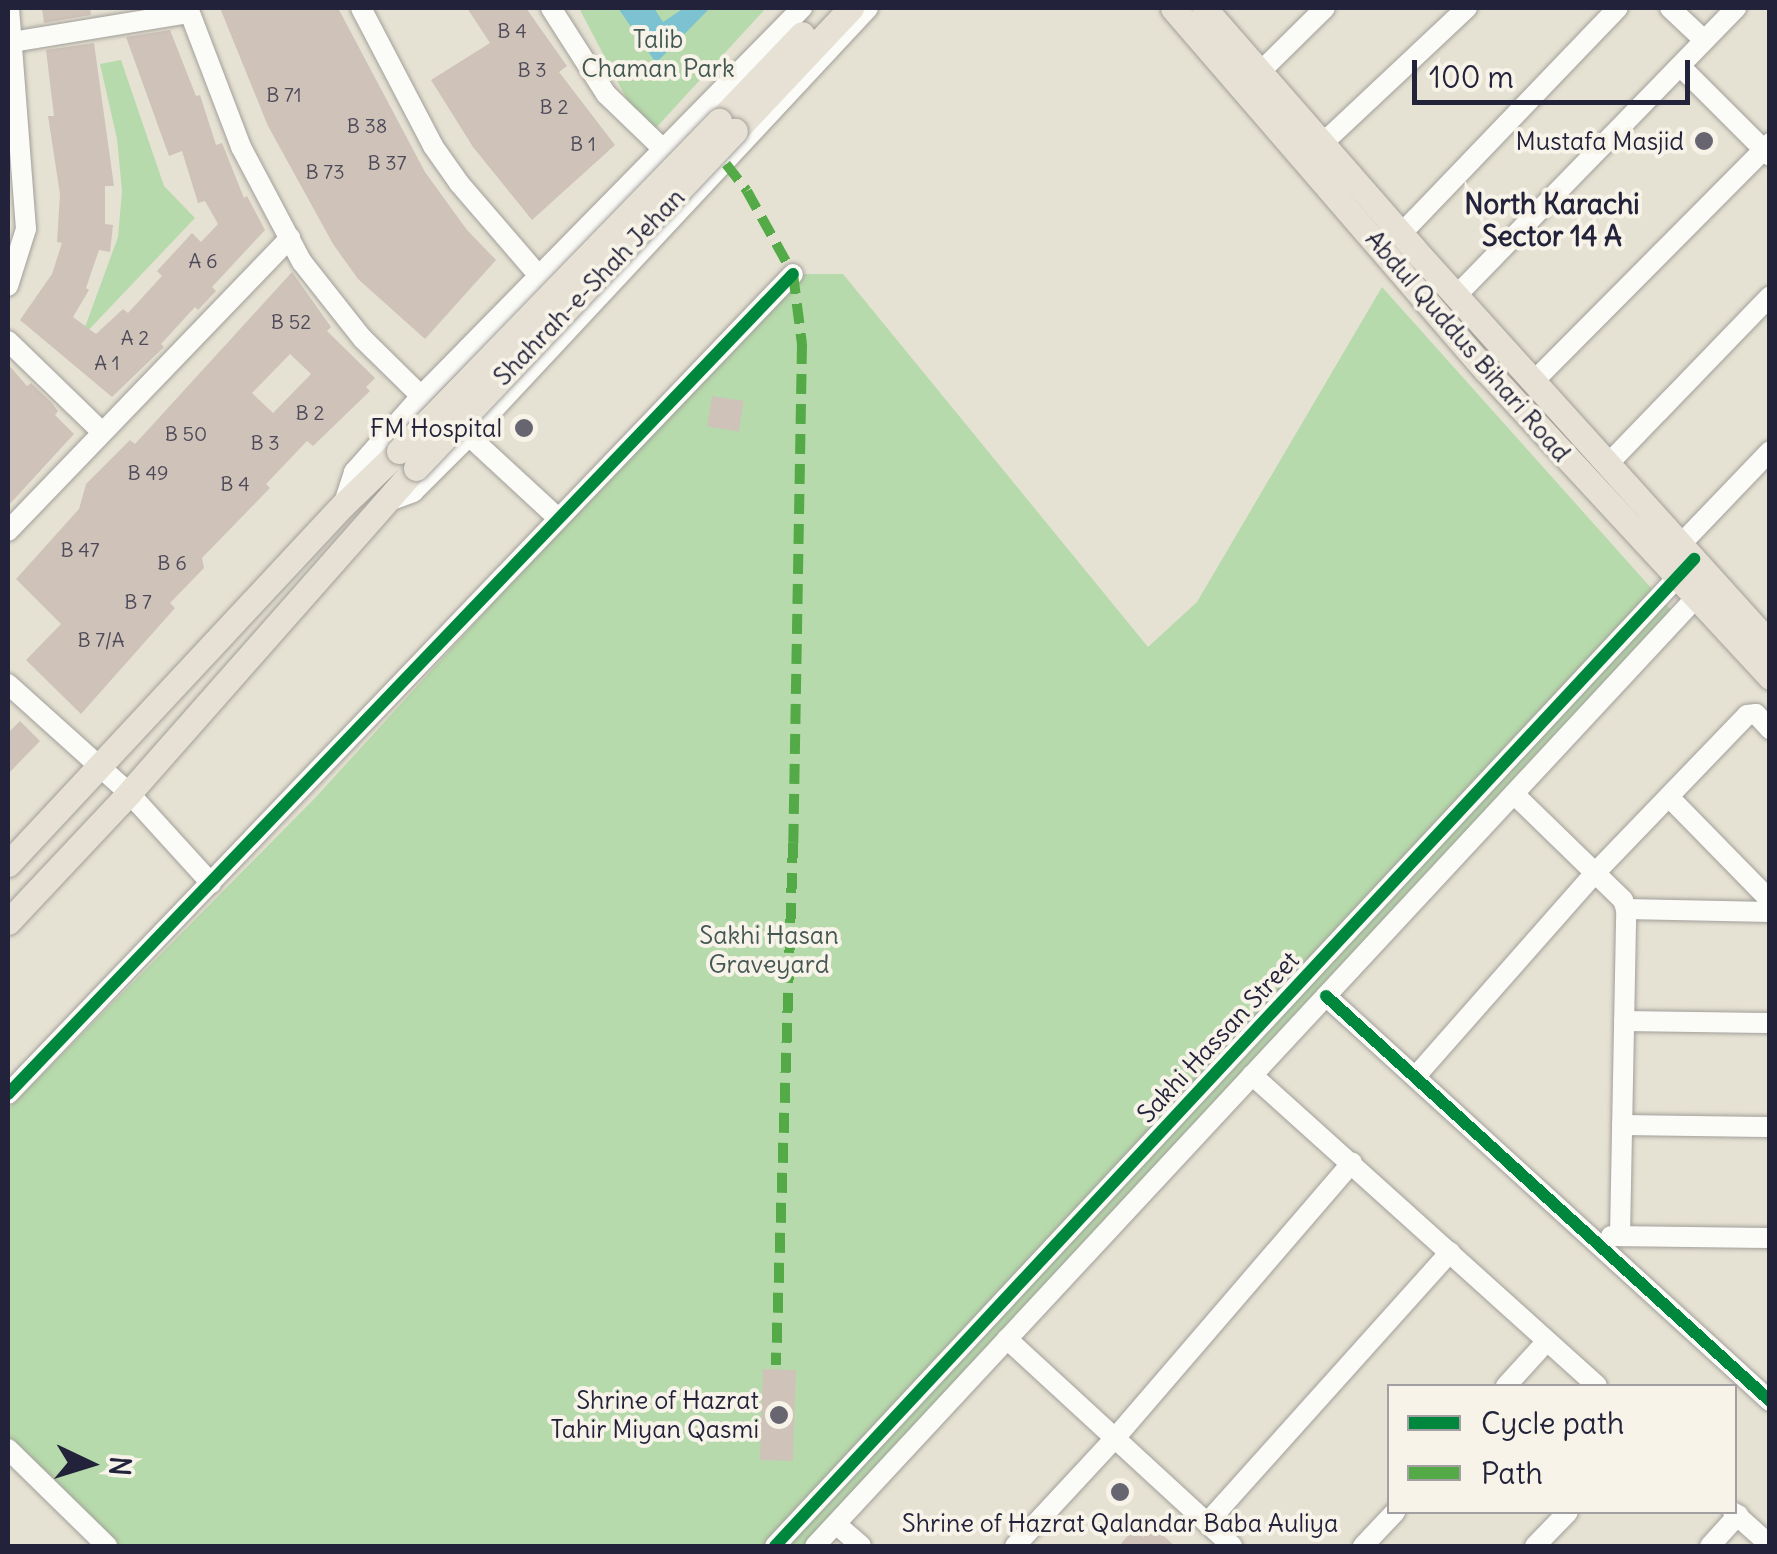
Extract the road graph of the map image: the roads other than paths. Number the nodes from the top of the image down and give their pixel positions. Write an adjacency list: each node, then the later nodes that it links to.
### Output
1 (8, 8): 17 (street)
2 (361, 8): 28 (street)
3 (551, 8): 22 (street)
4 (802, 8): 20 (street)
5 (828, 8): 38 (main road, Shahrah-e-Shah Jehan, bridge)
6 (852, 8): 38 (main road, Shahrah-e-Shah Jehan, bridge)
7 (868, 8): 24 (street)
8 (1173, 8): 44 (main road, Abdul Quddus Bihari Road)
9 (1204, 8): 19 (main road, Abdul Quddus Bihari Road)
10 (1325, 8): 19 (street)
11 (1468, 8): 21 (street)
12 (1618, 8): 25 (street)
13 (1670, 8): 16 (street)
14 (1736, 8): 16 (street)
15 (188, 10): 17 (street); 26 (street)
16 (1704, 40): 18 (street)
17 (12, 42): 29 (street)
18 (1680, 66): 23 (street); 30 (street)
19 (1260, 72): 21 (main road, Abdul Quddus Bihari Road)
20 (688, 128): 22 (street); 24 (street)
21 (1322, 144): 25 (main road, Abdul Quddus Bihari Road)
22 (663, 149): 28 (street)
23 (1767, 149): 33 (street)
24 (726, 164): 36 (street)
25 (1401, 234): 30 (main road, Abdul Quddus Bihari Road)
26 (290, 238): 34 (street); 35 (street)
27 (794, 274): 42 (street)
28 (539, 276): 34 (street)
29 (8, 286)
30 (1456, 296): 33 (main road, Abdul Quddus Bihari Road)
31 (1770, 296): 39 (street)
32 (8, 341): 35 (street)
33 (1533, 382): 39 (main road, Abdul Quddus Bihari Road)
34 (421, 396): 41 (street)
35 (102, 432): 43 (street)
36 (469, 436): 40 (street); 42 (street)
37 (1770, 451): 44 (street, Sakhi Hassan Street)
38 (407, 460): 40 (main road, Shahrah-e-Shah Jehan); 41 (main road, Shahrah-e-Shah Jehan)
39 (1608, 464): 44 (main road, Abdul Quddus Bihari Road)
40 (384, 502): 51 (main road, Shahrah-e-Shah Jehan)
41 (343, 505): 50 (main road, Shahrah-e-Shah Jehan)
42 (558, 518): 56 (street)
43 (8, 531)
44 (1683, 561): 45 (main road, Abdul Quddus Bihari Road); 89 (street, Sakhi Hassan Street)
45 (1704, 590): 46 (main road, Abdul Quddus Bihari Road); 47 (main road, Abdul Quddus Bihari Road); 52 (street, Sakhi Hassan Street)
46 (1770, 644)
47 (1770, 677)
48 (8, 684): 50 (street)
49 (1770, 729): 53 (street)
50 (100, 765): 51 (street); 54 (main road, Shahrah-e-Shah Jehan)
51 (130, 792): 56 (street); 60 (main road, Shahrah-e-Shah Jehan)
52 (1514, 794): 55 (street); 61 (street, Sakhi Hassan Street)
53 (1669, 797): 55 (street); 57 (street)
54 (8, 864)
55 (1596, 872): 58 (street); 65 (street)
56 (211, 884): 66 (street)
57 (1770, 900)
58 (1626, 909): 59 (street); 62 (street)
59 (1770, 912)
60 (8, 922)
61 (1326, 996): 64 (street, Sakhi Hassan Street); 65 (street)
62 (1624, 1020): 63 (street); 67 (street)
63 (1770, 1023)
64 (1252, 1075): 69 (street); 74 (street, Sakhi Hassan Street)
65 (1416, 1076): 70 (street)
66 (8, 1094)
67 (1622, 1125): 68 (street); 71 (street)
68 (1770, 1127)
69 (1352, 1163): 73 (street); 79 (street)
70 (1589, 1236): 71 (street); 78 (street)
71 (1620, 1236): 72 (street)
72 (1770, 1238)
73 (1450, 1252): 75 (street); 85 (street)
74 (1008, 1339): 79 (street); 86 (street, Sakhi Hassan Street)
75 (1547, 1341): 76 (street); 77 (street)
76 (1508, 1384)
77 (1595, 1384)
78 (1770, 1400)
79 (1116, 1437): 85 (street); 92 (street)
80 (8, 1450): 88 (street)
81 (1393, 1514): 94 (street)
82 (1566, 1514): 95 (street)
83 (1735, 1514): 96 (street)
84 (1737, 1514): 87 (street)
85 (1207, 1523): 93 (street)
86 (836, 1524): 90 (street, Sakhi Hassan Street); 91 (street)
87 (1770, 1544)
88 (107, 1546)
89 (776, 1546)
90 (815, 1546)
91 (861, 1546)
92 (1015, 1546)
93 (1232, 1546)
94 (1364, 1546)
95 (1534, 1546)
96 (1710, 1546)

